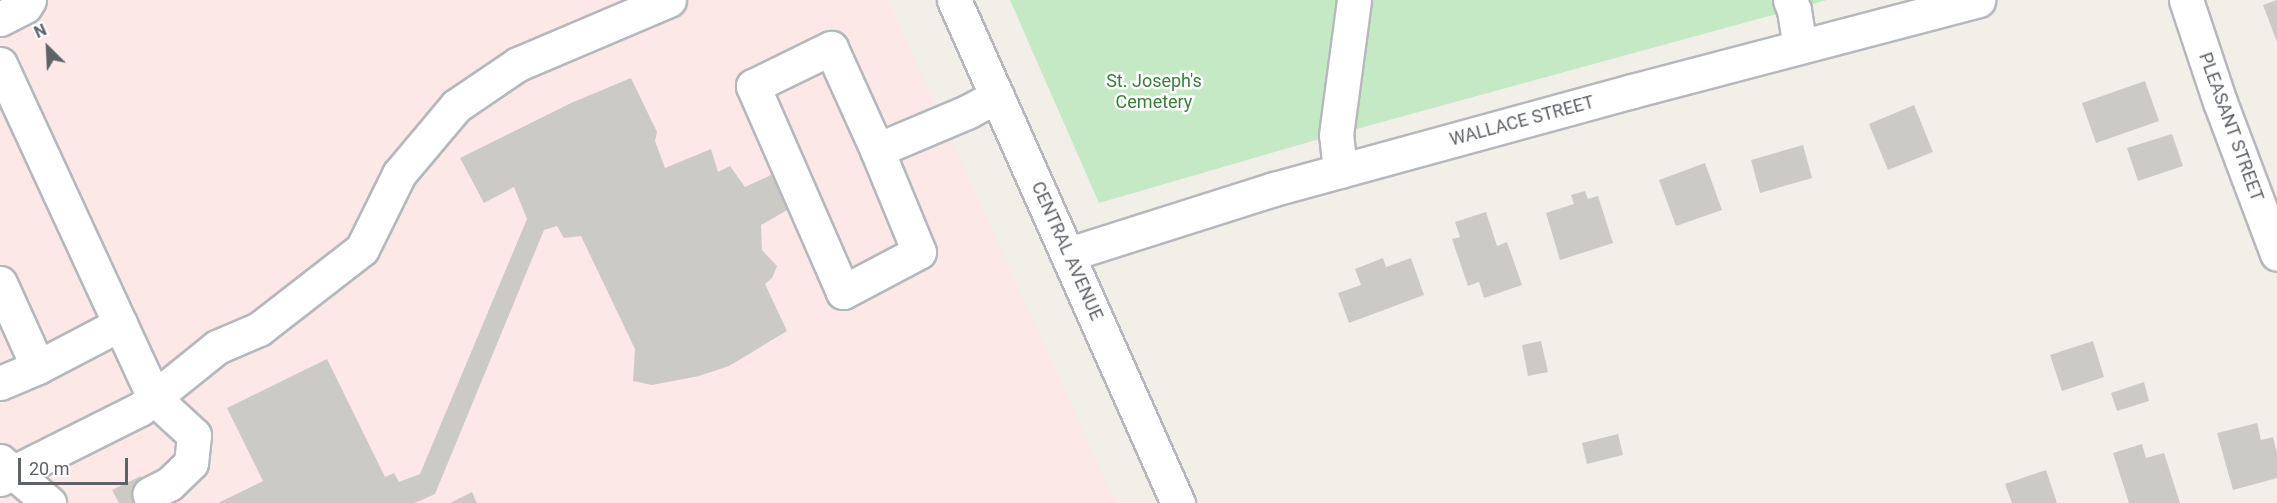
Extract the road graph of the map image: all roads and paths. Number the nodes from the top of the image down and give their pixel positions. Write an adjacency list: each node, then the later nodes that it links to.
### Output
1 (29, 0): 8 (street)
2 (669, 0): 21 (street)
3 (954, 0): 11 (street, CENTRAL AVENUE)
4 (1354, 0): 14 (street)
5 (1790, 0): 9 (street)
6 (1978, 0): 9 (street, WALLACE STREET)
7 (2186, 0): 16 (street, PLEASANT STREET)
8 (0, 19)
9 (1800, 46): 14 (street, WALLACE STREET)
10 (0, 64): 12 (street)
11 (997, 96): 13 (street); 15 (street, CENTRAL AVENUE)
12 (11, 119): 18 (street)
13 (877, 150): 13 (street)
14 (1340, 171): 15 (street, WALLACE STREET)
15 (1069, 254): 25 (street, CENTRAL AVENUE)
16 (2277, 254)
17 (0, 283): 19 (street)
18 (120, 324): 19 (street); 21 (street)
19 (38, 367): 20 (street)
20 (0, 382)
21 (155, 399): 22 (street); 23 (street)
22 (5, 471): 24 (street)
23 (149, 495)
24 (50, 503)
25 (1178, 503)

